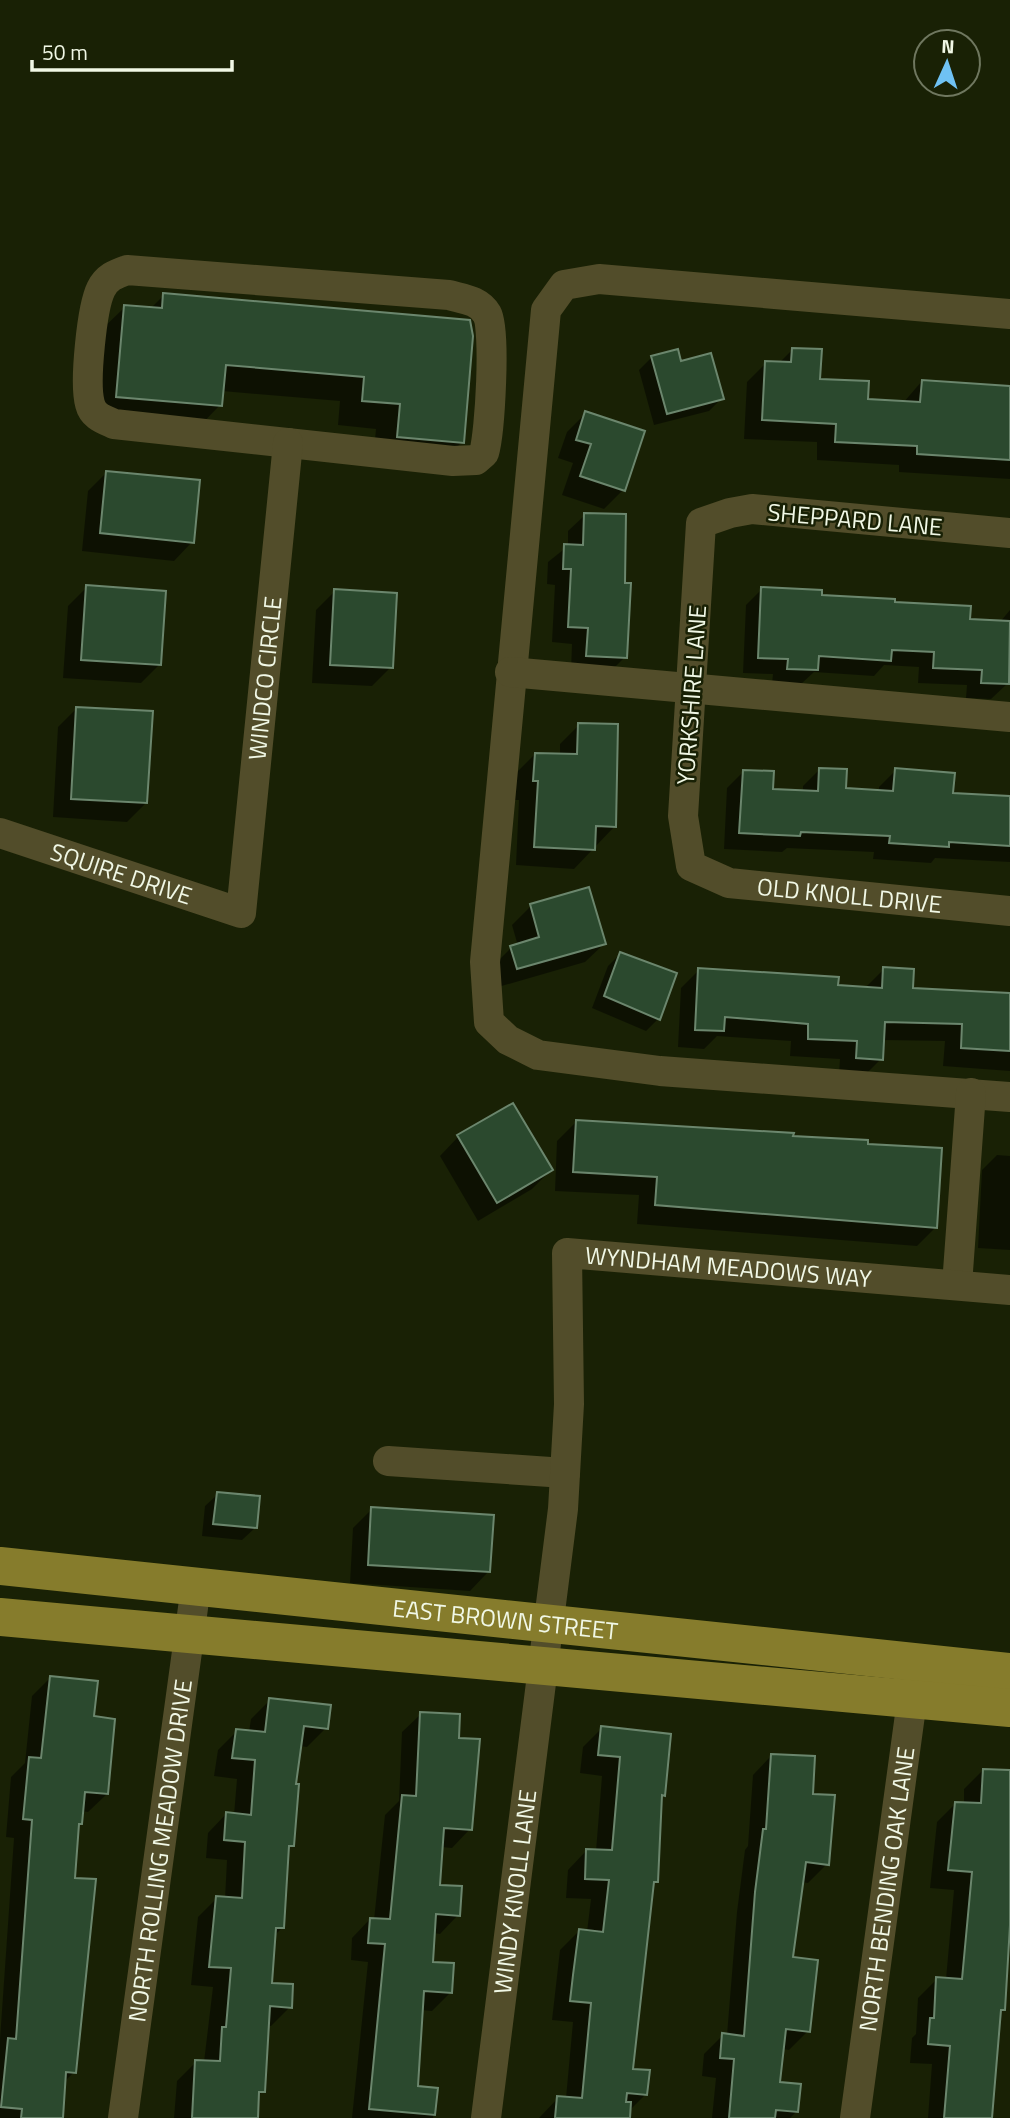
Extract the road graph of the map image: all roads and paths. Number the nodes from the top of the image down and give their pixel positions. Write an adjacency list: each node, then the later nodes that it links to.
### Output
1 (1010, 314): 5 (street)
2 (288, 443): 2 (street); 11 (street, WINDCO CIRCLE)
3 (701, 523): 4 (street, SHEPPARD LANE); 6 (street, YORKSHIRE LANE)
4 (1010, 533)
5 (510, 672): 6 (street); 12 (street)
6 (691, 690): 7 (street); 9 (street, YORKSHIRE LANE)
7 (1010, 717)
8 (0, 833): 11 (street, SQUIRE DRIVE)
9 (691, 866): 10 (street, OLD KNOLL DRIVE)
10 (1010, 911)
11 (241, 913)
12 (971, 1093): 13 (street); 14 (street)
13 (1010, 1097)
14 (957, 1285): 15 (street, WYNDHAM MEADOWS WAY); 17 (street, WYNDHAM MEADOWS WAY)
15 (1010, 1290)
16 (388, 1461): 17 (street)
17 (565, 1473): 21 (street, WYNDHAM MEADOWS WAY)
18 (0, 1566): 19 (main road, EAST BROWN STREET)
19 (196, 1586): 21 (main road, EAST BROWN STREET); 22 (street, NORTH ROLLING MEADOW DRIVE)
20 (0, 1617): 22 (main road, EAST BROWN STREET)
21 (547, 1622): 23 (main road, EAST BROWN STREET); 24 (street, WYNDHAM MEADOWS WAY)
22 (189, 1634): 24 (main road, EAST BROWN STREET); 28 (street, NORTH ROLLING MEADOW DRIVE)
23 (917, 1661): 25 (main road, EAST BROWN STREET); 26 (street, NORTH BENDING OAK LANE)
24 (541, 1667): 26 (main road, EAST BROWN STREET); 29 (street, WINDY KNOLL LANE)
25 (1010, 1672)
26 (912, 1700): 27 (main road, EAST BROWN STREET); 30 (street, NORTH BENDING OAK LANE)
27 (1010, 1708)
28 (123, 2118)
29 (486, 2118)
30 (855, 2118)

